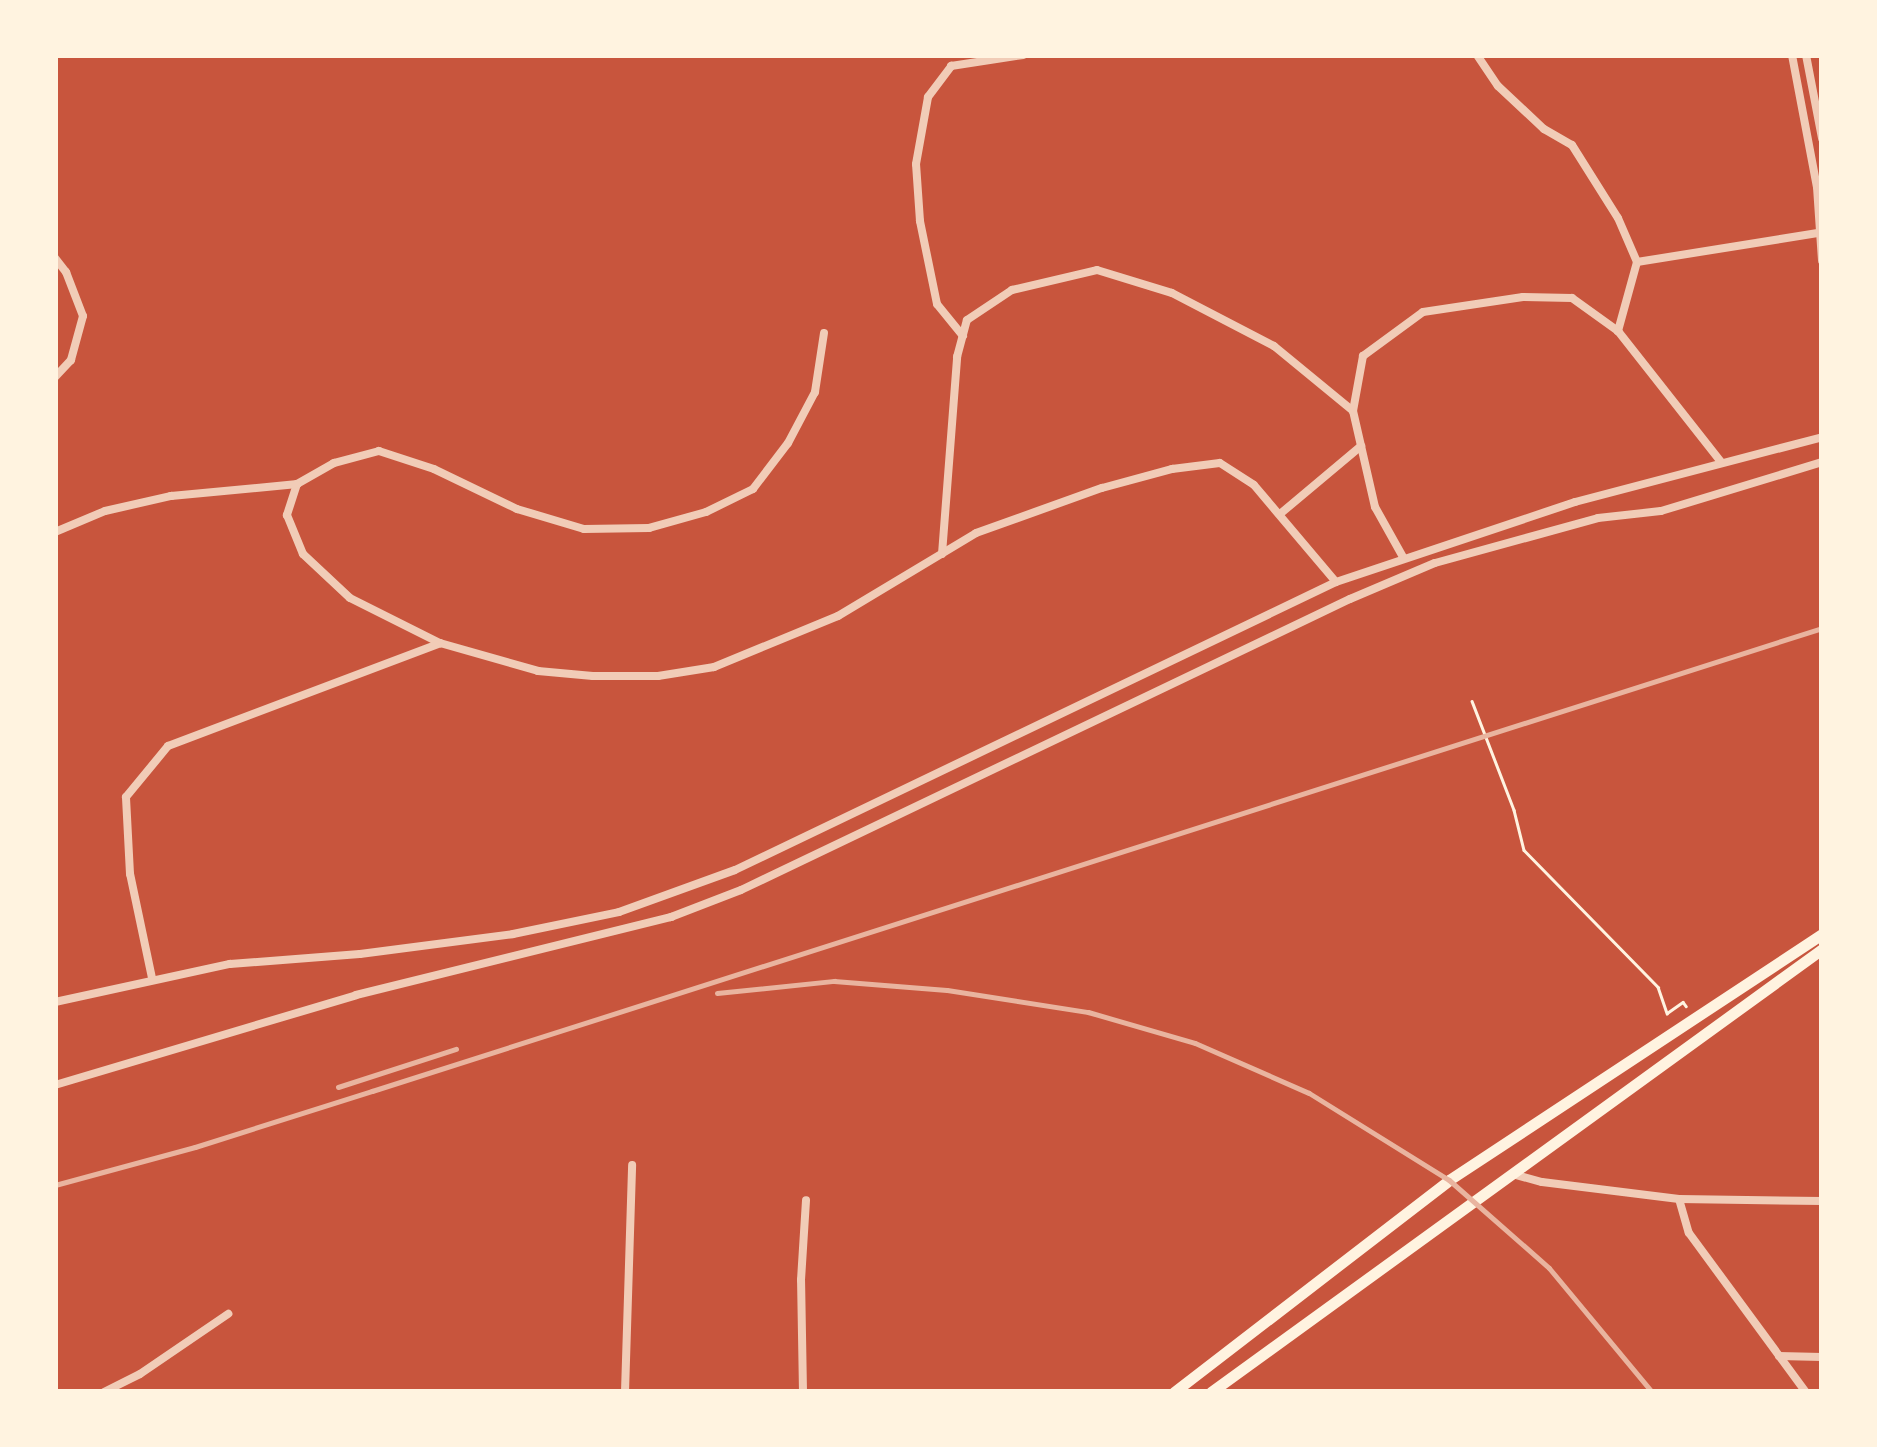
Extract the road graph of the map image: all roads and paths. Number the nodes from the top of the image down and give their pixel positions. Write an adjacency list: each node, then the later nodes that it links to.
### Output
1 (1023, 55): 12 (street)
2 (1477, 55): 8 (street)
3 (1792, 55): 6 (street)
4 (1806, 55): 5 (street)
5 (1822, 138)
6 (1818, 233): 8 (street); 9 (street)
7 (55, 258): 13 (street)
8 (1637, 262): 10 (street)
9 (1822, 262)
10 (1618, 330): 14 (street); 17 (street)
11 (824, 333): 19 (street)
12 (963, 336): 14 (street); 22 (street)
13 (55, 376)
14 (1353, 411): 16 (street)
15 (1822, 438): 17 (street)
16 (1361, 446): 20 (street); 23 (street)
17 (1721, 462): 23 (street)
18 (1822, 462): 36 (street)
19 (297, 484): 21 (street); 25 (street)
20 (1280, 514): 22 (street); 24 (street)
21 (55, 532)
22 (942, 554): 25 (street)
23 (1403, 557): 24 (street)
24 (1336, 582): 31 (street)
25 (440, 643): 31 (street)
26 (1472, 700): 28 (path)
27 (1498, 757): 28 (path)
28 (1492, 761): 34 (path)
29 (1822, 934): 33 (main road)
30 (1822, 949): 35 (main road)
31 (152, 978): 32 (street)
32 (55, 1002)
33 (1715, 1002): 35 (main road); 48 (main road)
34 (1667, 1013)
35 (1728, 1016): 38 (main road)
36 (55, 1085)
37 (632, 1166): 46 (street)
38 (1512, 1174): 39 (street); 49 (main road)
39 (1680, 1199): 41 (street); 43 (street)
40 (806, 1200): 47 (street)
41 (1822, 1201)
42 (228, 1314): 45 (street)
43 (1779, 1356): 44 (street); 50 (street)
44 (1822, 1357)
45 (104, 1392)
46 (625, 1392)
47 (803, 1392)
48 (1174, 1392)
49 (1211, 1392)
50 (1806, 1392)

